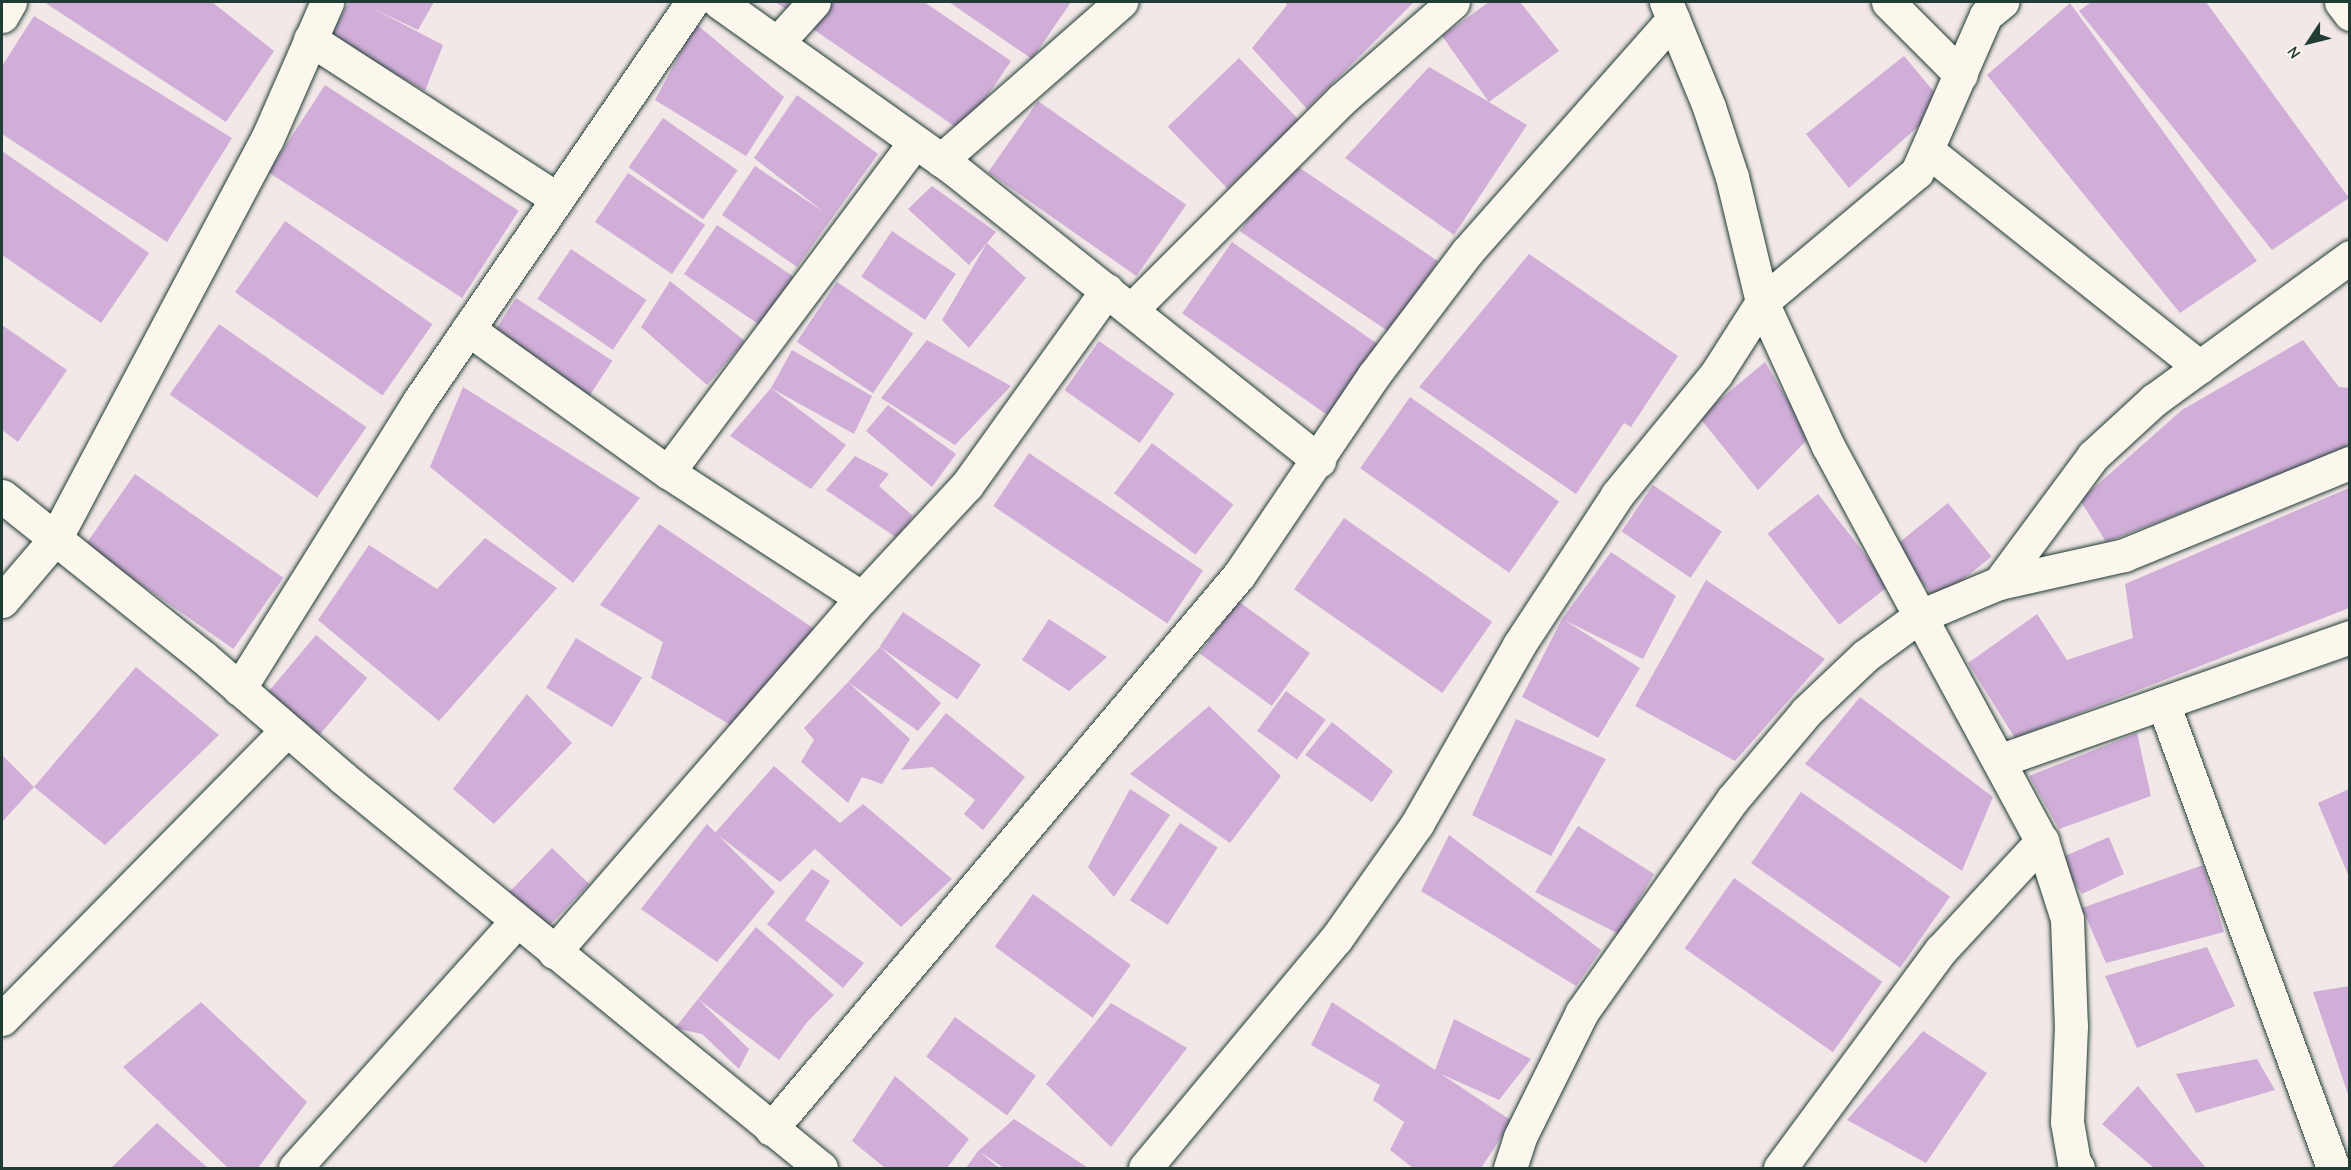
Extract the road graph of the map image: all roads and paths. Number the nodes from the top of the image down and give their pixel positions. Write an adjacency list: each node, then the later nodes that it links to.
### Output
1 (10, 2): 13 (street)
2 (327, 2): 14 (street)
3 (692, 2): 20 (street)
4 (719, 2): 15 (street)
5 (814, 2): 15 (street)
6 (1121, 2): 19 (street)
7 (1453, 2): 24 (street)
8 (1888, 2): 16 (street)
9 (2002, 2): 16 (street)
10 (2341, 2): 12 (street)
11 (1669, 10): 23 (street); 27 (street)
12 (2349, 14)
13 (2, 16)
14 (310, 39): 20 (street); 31 (street)
15 (777, 43): 17 (street)
16 (1961, 75): 18 (street)
17 (915, 142): 19 (street); 29 (street)
18 (1928, 151): 23 (street); 26 (street)
19 (941, 160): 22 (street)
20 (557, 199): 25 (street)
21 (2349, 257): 26 (street)
22 (1107, 290): 24 (street); 33 (street)
23 (1762, 302): 35 (street); 48 (street)
24 (1132, 309): 27 (street)
25 (468, 329): 29 (street); 37 (street)
26 (2200, 367): 32 (street)
27 (1319, 461): 45 (street)
28 (2349, 463): 32 (street)
29 (668, 472): 33 (street)
30 (2, 496): 31 (street)
31 (55, 539): 34 (street); 37 (street)
32 (1999, 583): 35 (street)
33 (862, 598): 43 (street)
34 (2, 601)
35 (1918, 616): 40 (street); 49 (street)
36 (2349, 637): 38 (street)
37 (239, 689): 39 (street)
38 (2163, 703): 40 (street); 52 (street)
39 (286, 730): 42 (street); 44 (street)
40 (2001, 760): 41 (street)
41 (2042, 841): 50 (street); 51 (street)
42 (517, 921): 43 (street); 46 (street)
43 (554, 952): 45 (street)
44 (2, 1019)
45 (771, 1129): 47 (street)
46 (295, 1168)
47 (820, 1168)
48 (1145, 1168)
49 (1510, 1168)
50 (1780, 1168)
51 (2078, 1168)
52 (2333, 1168)

